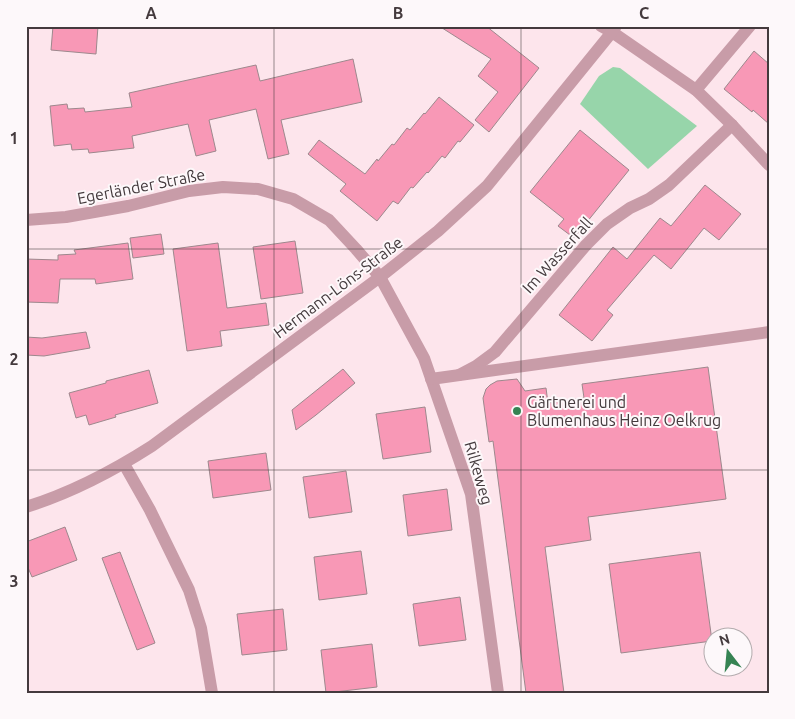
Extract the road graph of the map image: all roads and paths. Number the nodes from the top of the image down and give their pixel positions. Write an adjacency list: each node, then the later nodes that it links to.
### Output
1 (601, 26): 3 (street)
2 (750, 26): 4 (street)
3 (614, 29): 4 (street); 8 (street, Hermann-Löns-Straße)
4 (696, 90): 5 (street)
5 (732, 125): 6 (street); 10 (street, Im Wasserfall)
6 (769, 165)
7 (26, 220): 8 (street, Egerländer Straße)
8 (380, 277): 11 (street, Rilkeweg); 12 (street, Hermann-Löns-Straße)
9 (769, 332): 10 (street)
10 (459, 375): 11 (street)
11 (431, 379): 15 (street, Rilkeweg)
12 (124, 464): 13 (street, Hermann-Löns-Straße); 14 (street)
13 (26, 507)
14 (212, 693)
15 (498, 693)

